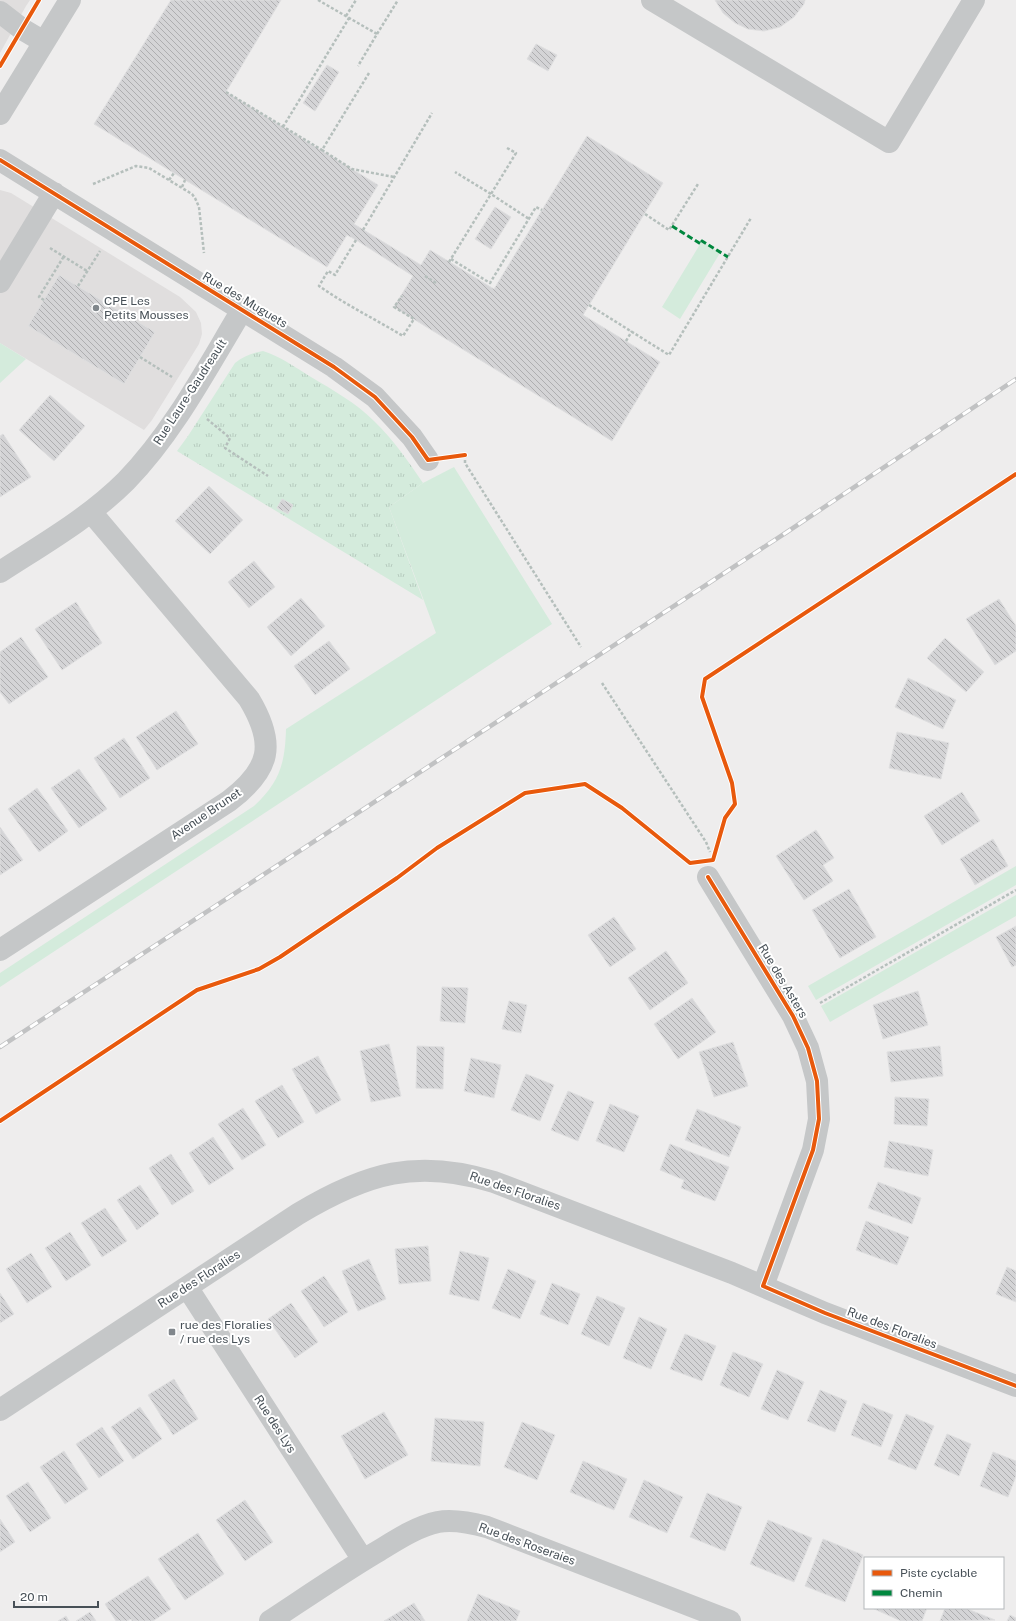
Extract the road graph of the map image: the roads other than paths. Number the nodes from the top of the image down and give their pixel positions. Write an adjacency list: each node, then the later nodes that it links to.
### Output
1 (70, 0): 5 (street)
2 (652, 0): 3 (street)
3 (974, 0)
4 (0, 12): 5 (street)
5 (44, 42): 6 (street)
6 (0, 114)
7 (0, 160): 8 (street, Rue des Muguets)
8 (54, 193): 9 (street); 10 (street, Rue des Muguets)
9 (0, 282)
10 (242, 310): 11 (street, Rue des Muguets); 12 (street, Rue Laure-Gaudreault)
11 (428, 460)
12 (91, 512): 13 (street, Rue Laure-Gaudreault); 15 (street, Avenue Brunet)
13 (0, 572)
14 (708, 877): 16 (street, Rue des Asters)
15 (0, 950)
16 (763, 1286): 17 (street, Rue des Floralies); 18 (street, Rue des Floralies)
17 (187, 1287): 19 (street, Rue des Floralies); 20 (street, Rue des Lys)
18 (1016, 1386)
19 (0, 1410)
20 (363, 1560): 21 (street, Rue des Roseraies); 22 (street, Rue des Roseraies)
21 (270, 1621)
22 (730, 1621)

